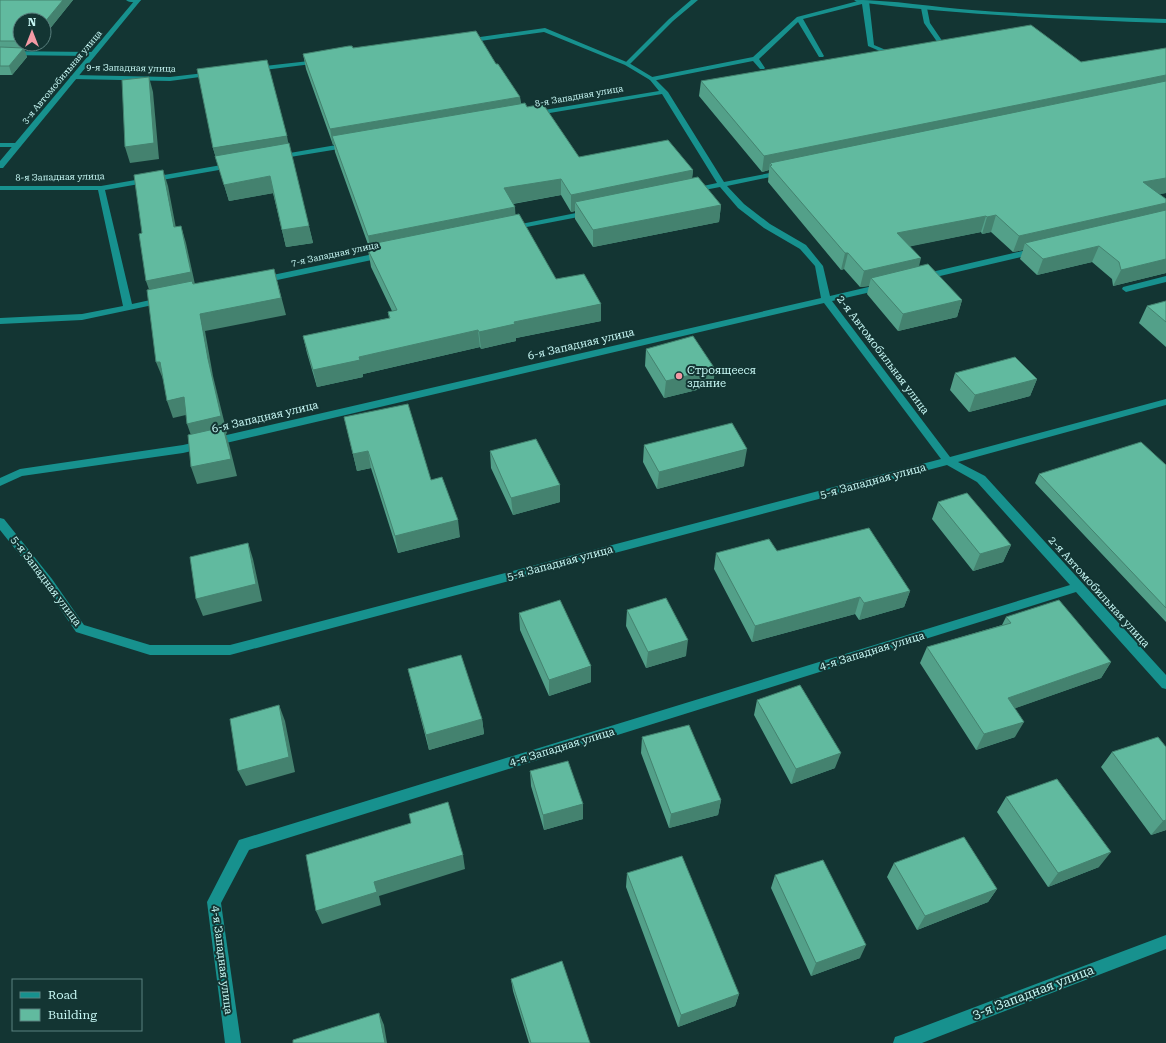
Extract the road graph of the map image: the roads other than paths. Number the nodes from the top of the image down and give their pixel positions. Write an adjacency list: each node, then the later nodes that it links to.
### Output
1 (129, 0): 2 (street)
2 (138, 0): 12 (street, 3-я Автомобильная улица)
3 (695, 0): 17 (street)
4 (857, 0): 5 (street)
5 (866, 1): 6 (street); 7 (street); 13 (street)
6 (924, 8): 8 (street); 10 (street)
7 (799, 18): 14 (street); 15 (street)
8 (1166, 21)
9 (461, 42): 17 (street, 2-я Автомобильная улица)
10 (942, 46)
11 (0, 53): 12 (street)
12 (92, 54): 21 (street, 3-я Автомобильная улица)
13 (891, 54)
14 (821, 56)
15 (755, 59): 18 (street); 22 (street)
16 (323, 61): 19 (street)
17 (627, 64): 22 (street, 2-я Автомобильная улица)
18 (762, 68)
19 (246, 70)
20 (224, 73): 21 (street, 9-я Западная улица)
21 (73, 77): 27 (street, 3-я Автомобильная улица)
22 (652, 79): 23 (street, 2-я Автомобильная улица)
23 (664, 92): 24 (street, 8-я Западная улица); 32 (street, 2-я Автомобильная улица)
24 (523, 116)
25 (359, 144): 28 (street)
26 (0, 145): 27 (street)
27 (17, 145): 30 (street, 3-я Автомобильная улица)
28 (273, 158)
29 (241, 164): 34 (street, 8-я Западная улица)
30 (0, 166)
31 (792, 170): 32 (street)
32 (722, 184): 35 (street); 46 (street, 2-я Автомобильная улица)
33 (0, 188): 34 (street, 8-я Западная улица)
34 (100, 188): 47 (street)
35 (683, 193)
36 (597, 210): 37 (street)
37 (503, 230)
38 (1042, 249): 41 (street)
39 (394, 253): 42 (street, 7-я Западная улица)
40 (1166, 279): 44 (street)
41 (911, 280)
42 (253, 282)
43 (888, 285): 46 (street, 6-я Западная улица)
44 (1126, 289)
45 (174, 298): 47 (street)
46 (826, 299): 50 (street, 2-я Автомобильная улица); 51 (street, 6-я Западная улица)
47 (128, 308): 48 (street)
48 (0, 321)
49 (1166, 402): 50 (street, 5-я Западная улица)
50 (948, 461): 52 (street, 5-я Западная улица); 53 (street, 2-я Автомобильная улица)
51 (0, 482)
52 (0, 522)
53 (1078, 587): 54 (street, 2-я Автомобильная улица); 56 (street, 4-я Западная улица)
54 (1166, 684)
55 (1166, 942): 57 (street, 3-я Западная улица)
56 (233, 1043)
57 (901, 1043)

